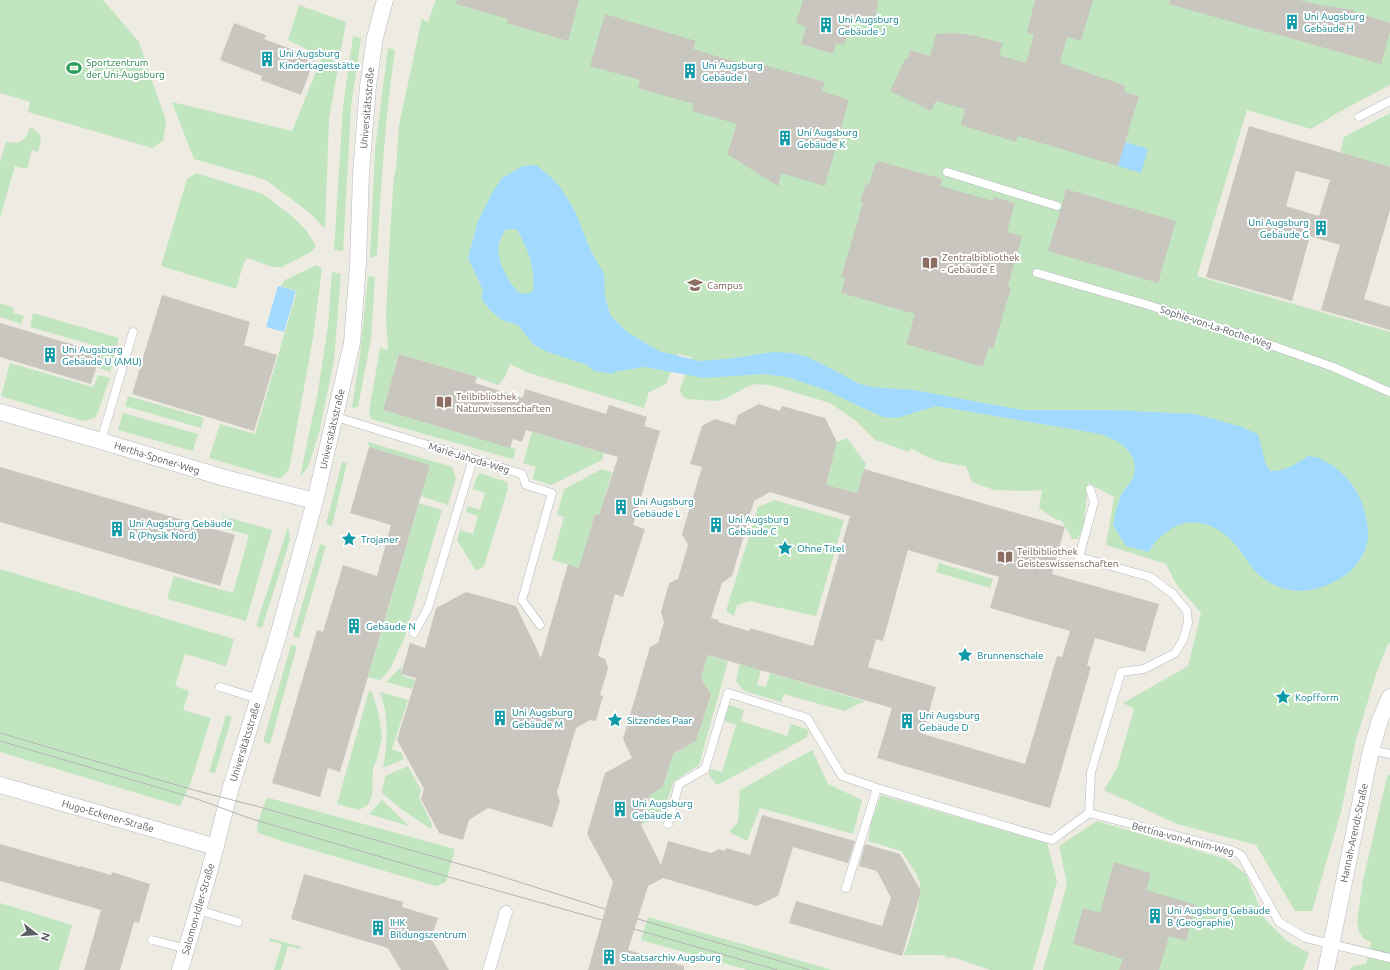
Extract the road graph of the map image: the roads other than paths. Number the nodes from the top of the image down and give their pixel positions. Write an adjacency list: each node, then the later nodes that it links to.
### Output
1 (385, 0): 10 (street, Universitätsstraße)
2 (1390, 101): 3 (lane)
3 (1359, 117)
4 (947, 172): 5 (lane)
5 (1058, 206)
6 (1037, 273): 8 (lane, Sophie-von-La-Roche-Weg)
7 (133, 332): 11 (lane)
8 (1390, 392)
9 (0, 412): 11 (street, Hertha-Sponer-Weg)
10 (336, 417): 12 (lane, Marie-Jahoda-Weg); 14 (street, Universitätsstraße)
11 (101, 441): 14 (street, Hertha-Sponer-Weg)
12 (473, 459): 15 (lane, Marie-Jahoda-Weg); 16 (lane)
13 (1090, 489): 25 (lane)
14 (315, 502): 19 (street, Universitätsstraße)
15 (540, 625)
16 (414, 633)
17 (220, 687): 19 (lane)
18 (1390, 697): 20 (street, Hannah-Arendt-Straße)
19 (259, 699): 27 (street, Universitätsstraße)
20 (1385, 721): 21 (street, Hannah-Arendt-Straße)
21 (1371, 750): 22 (lane); 33 (street, Hannah-Arendt-Straße)
22 (1390, 754)
23 (0, 784): 27 (street, Hugo-Eckener-Straße)
24 (877, 788): 25 (lane); 26 (lane); 28 (lane)
25 (1089, 813): 33 (lane, Bettina-von-Arnim-Weg)
26 (668, 824)
27 (216, 848): 29 (street, Salomon-Idler-Straße)
28 (846, 888)
29 (198, 910): 31 (lane); 34 (street, Salomon-Idler-Straße)
30 (506, 912): 37 (street)
31 (238, 922)
32 (152, 940): 34 (lane)
33 (1331, 944): 35 (lane, Bettina-von-Arnim-Weg); 38 (street, Hannah-Arendt-Straße)
34 (187, 949): 36 (street, Salomon-Idler-Straße)
35 (1390, 958)
36 (180, 970)
37 (489, 970)
38 (1326, 970)

